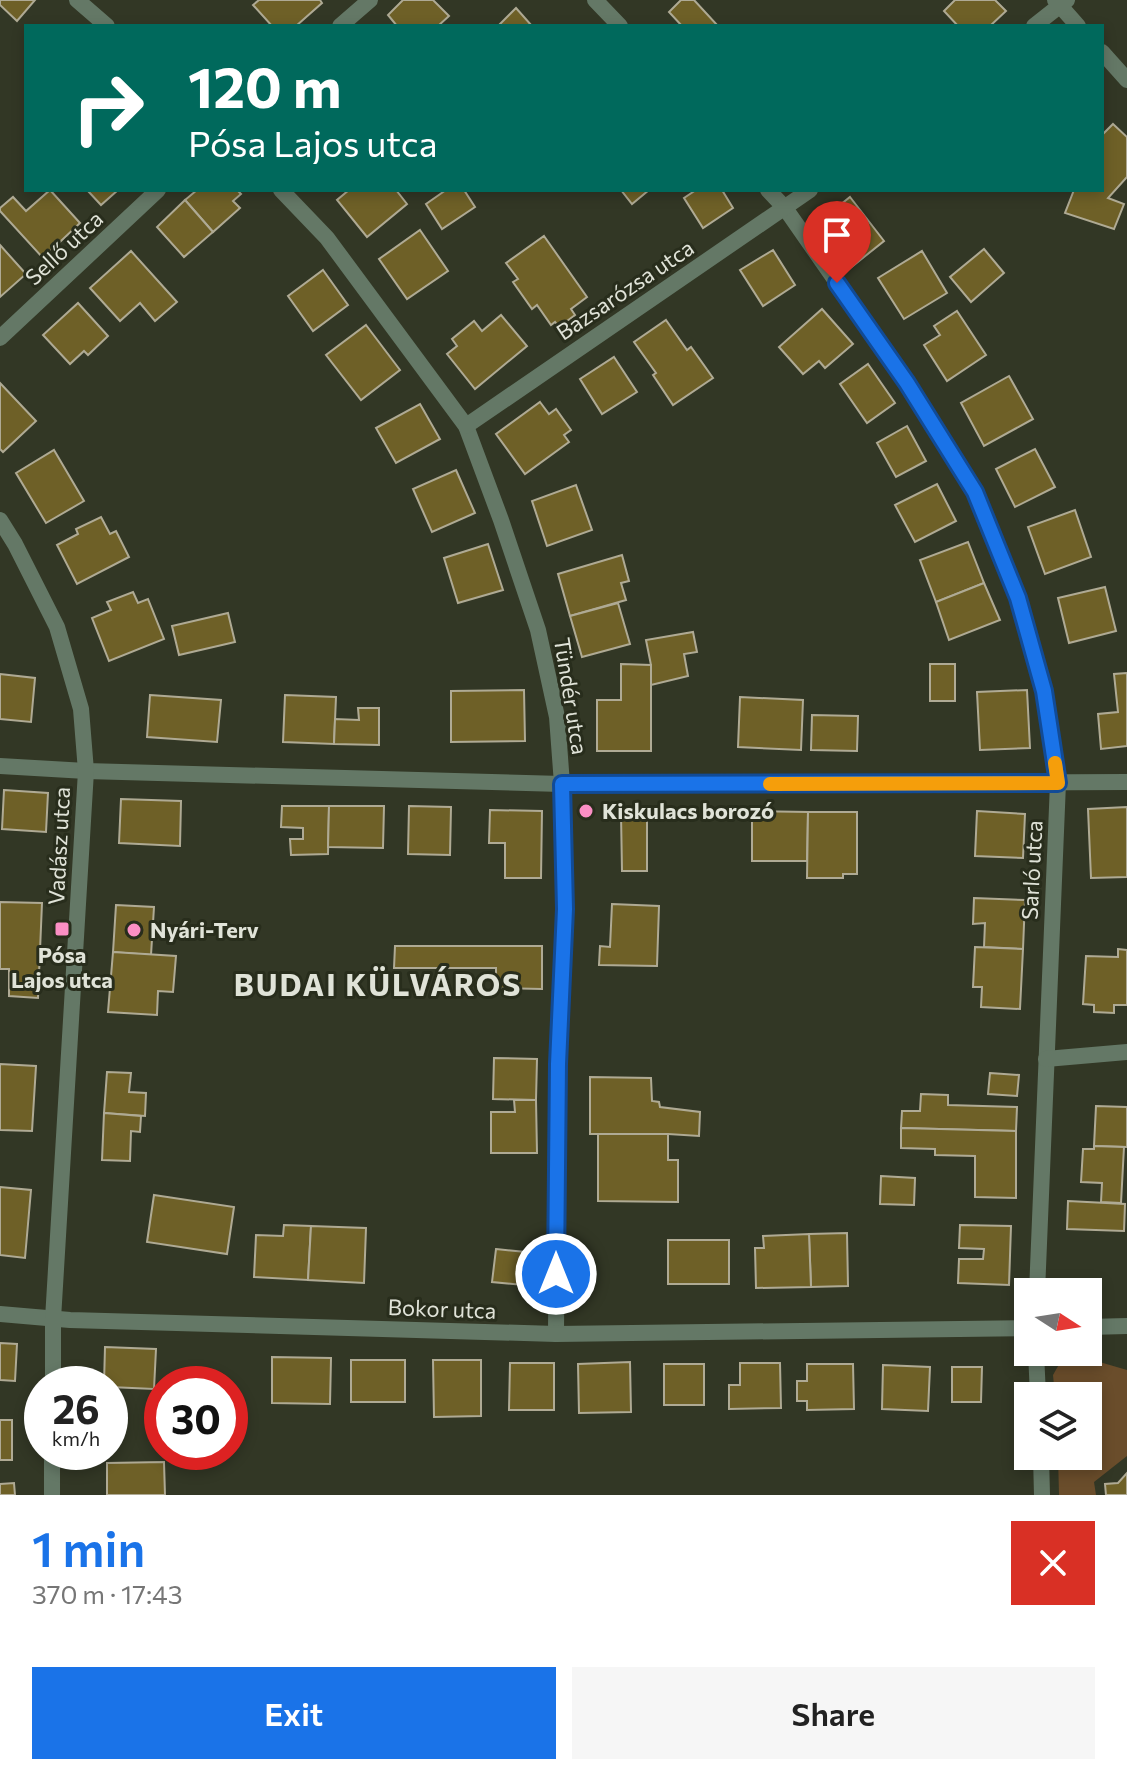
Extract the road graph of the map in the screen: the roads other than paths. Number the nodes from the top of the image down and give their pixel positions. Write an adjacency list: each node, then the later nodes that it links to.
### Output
1 (77, 0): 5 (street)
2 (370, 0): 6 (street)
3 (595, 0): 7 (street)
4 (1061, 2): 8 (street); 9 (street)
5 (105, 24)
6 (342, 24)
7 (618, 24)
8 (1036, 24)
9 (1077, 24)
10 (1104, 54): 11 (street)
11 (1127, 80)
12 (156, 192): 17 (street, Sellő utca)
13 (283, 192): 18 (street, Tündér utca)
14 (770, 192): 16 (street, Sarló utca)
15 (807, 192): 16 (street, Bazsarózsa utca)
16 (785, 208): 18 (street, Bazsarózsa utca); 23 (street, Sarló utca)
17 (0, 338)
18 (466, 426): 24 (street, Tündér utca)
19 (0, 520): 21 (street, Vadász utca)
20 (0, 766): 21 (street)
21 (86, 771): 24 (street); 29 (street, Vadász utca)
22 (1127, 782): 23 (street)
23 (1058, 783): 24 (street); 26 (street, Sarló utca)
24 (562, 784): 33 (street, Tündér utca)
25 (1127, 1052): 26 (street)
26 (1046, 1059): 27 (street, Sarló utca)
27 (1038, 1278)
28 (0, 1314): 29 (street, Bokor utca)
29 (53, 1319): 33 (street, Bokor utca); 34 (street, Vadász utca)
30 (1127, 1326): 31 (street)
31 (1102, 1327)
32 (1014, 1328): 33 (street, Bokor utca)
33 (556, 1334)
34 (53, 1366)
35 (52, 1470): 37 (street)
36 (1041, 1470): 38 (street)
37 (52, 1495)
38 (1042, 1495)

